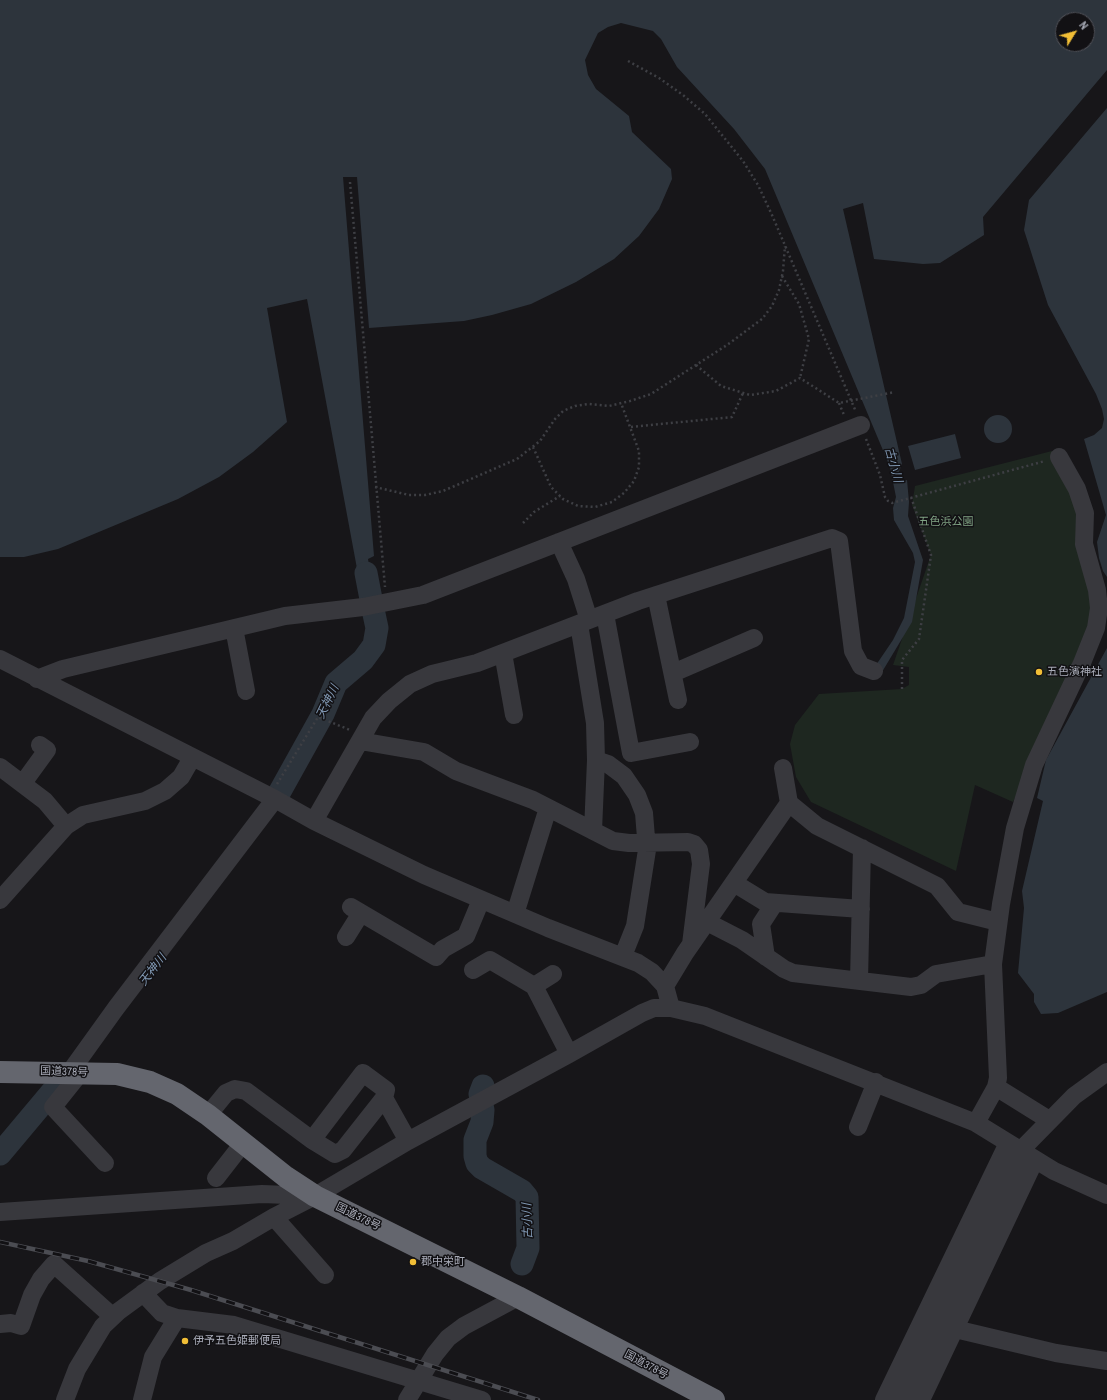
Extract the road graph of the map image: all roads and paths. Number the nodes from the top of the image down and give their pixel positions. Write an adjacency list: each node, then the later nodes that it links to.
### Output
1 (628, 61): 3 (path)
2 (350, 182): 17 (path)
3 (785, 246): 4 (path); 9 (path)
4 (782, 276): 5 (path); 6 (path)
5 (696, 365): 8 (path); 10 (path)
6 (800, 378): 8 (path); 11 (path)
7 (895, 392): 9 (path)
8 (743, 393): 14 (path)
9 (852, 400): 11 (path); 13 (path)
10 (621, 403): 14 (path); 15 (path)
11 (840, 403): 12 (path)
12 (844, 415)
13 (861, 425): 19 (path); 21 (street)
14 (631, 427): 18 (path)
15 (533, 448): 17 (path); 18 (path)
16 (1059, 457): 19 (path); 59 (street)
17 (375, 486): 23 (path)
18 (560, 496): 20 (path)
19 (910, 497): 32 (path)
20 (523, 523)
21 (559, 542): 23 (street); 24 (street)
22 (656, 595): 24 (street); 29 (street); 30 (street)
23 (394, 601): 25 (street)
24 (591, 619): 27 (street); 37 (street); 40 (street)
25 (234, 628): 31 (street); 33 (street)
26 (754, 638): 30 (street)
27 (503, 653): 35 (street); 36 (street)
28 (0, 659): 31 (street)
29 (874, 671)
30 (673, 673): 34 (street)
31 (37, 679): 39 (street)
32 (902, 689)
33 (246, 691)
34 (678, 700)
35 (514, 715)
36 (361, 738): 44 (path); 46 (street); 47 (street)
37 (690, 742)
38 (40, 745): 43 (street)
39 (192, 758): 44 (street); 48 (street)
40 (596, 760): 49 (street); 50 (street)
41 (0, 767): 43 (street)
42 (782, 768): 45 (street)
43 (23, 783): 48 (street)
44 (273, 798): 47 (street); 73 (street)
45 (789, 803): 51 (street); 52 (street)
46 (548, 808): 49 (street); 57 (street)
47 (314, 821): 54 (street)
48 (66, 826): 53 (street)
49 (593, 831): 50 (street)
50 (648, 843): 61 (street); 62 (street)
51 (862, 848): 56 (street); 59 (street)
52 (734, 883): 55 (street); 58 (street)
53 (0, 900)
54 (481, 900): 57 (street); 60 (street)
55 (774, 904): 56 (street); 63 (street)
56 (860, 909): 67 (street)
57 (515, 914): 62 (street)
58 (707, 922): 61 (street); 63 (street)
59 (998, 922): 64 (street)
60 (346, 937)
61 (691, 944): 69 (street)
62 (623, 956): 69 (street)
63 (766, 957): 67 (street)
64 (992, 964): 67 (street); 76 (street)
65 (473, 970): 68 (street)
66 (553, 974): 68 (street)
67 (858, 981)
68 (534, 986): 71 (street)
69 (665, 986): 70 (street)
70 (671, 1008): 71 (street); 75 (street)
71 (569, 1054): 83 (street)
72 (0, 1072): 73 (highway, 国道378号)
73 (75, 1072): 78 (highway, 国道378号); 86 (street)
74 (1107, 1072): 79 (street)
75 (876, 1082): 80 (street); 81 (street)
76 (996, 1087): 79 (street); 80 (street)
77 (384, 1098): 82 (street); 82 (street); 83 (street)
78 (208, 1114): 82 (street); 84 (highway, 国道378号)
79 (1049, 1120): 85 (street)
80 (976, 1123): 85 (street)
81 (858, 1127)
82 (312, 1140)
83 (408, 1141): 89 (street)
84 (244, 1142): 87 (street); 89 (highway, 国道378号)
85 (1021, 1151): 88 (street); 98 (street); 106 (street); 107 (street)
86 (105, 1163)
87 (216, 1178)
88 (1107, 1195)
89 (315, 1196): 90 (street); 91 (street); 94 (highway, 国道378号)
90 (0, 1212)
91 (274, 1217): 92 (street); 93 (street)
92 (325, 1275)
93 (143, 1293): 95 (street); 96 (street)
94 (518, 1297): 100 (street); 105 (highway, 国道378号)
95 (112, 1316): 97 (street); 101 (street)
96 (177, 1318): 100 (street); 102 (street)
97 (0, 1324)
98 (955, 1329): 99 (street); 108 (street)
99 (1107, 1361)
100 (420, 1380): 103 (street); 104 (street)
101 (65, 1400)
102 (142, 1400)
103 (407, 1400)
104 (482, 1400)
105 (714, 1400)
106 (884, 1400)
107 (902, 1400)
108 (921, 1400)

